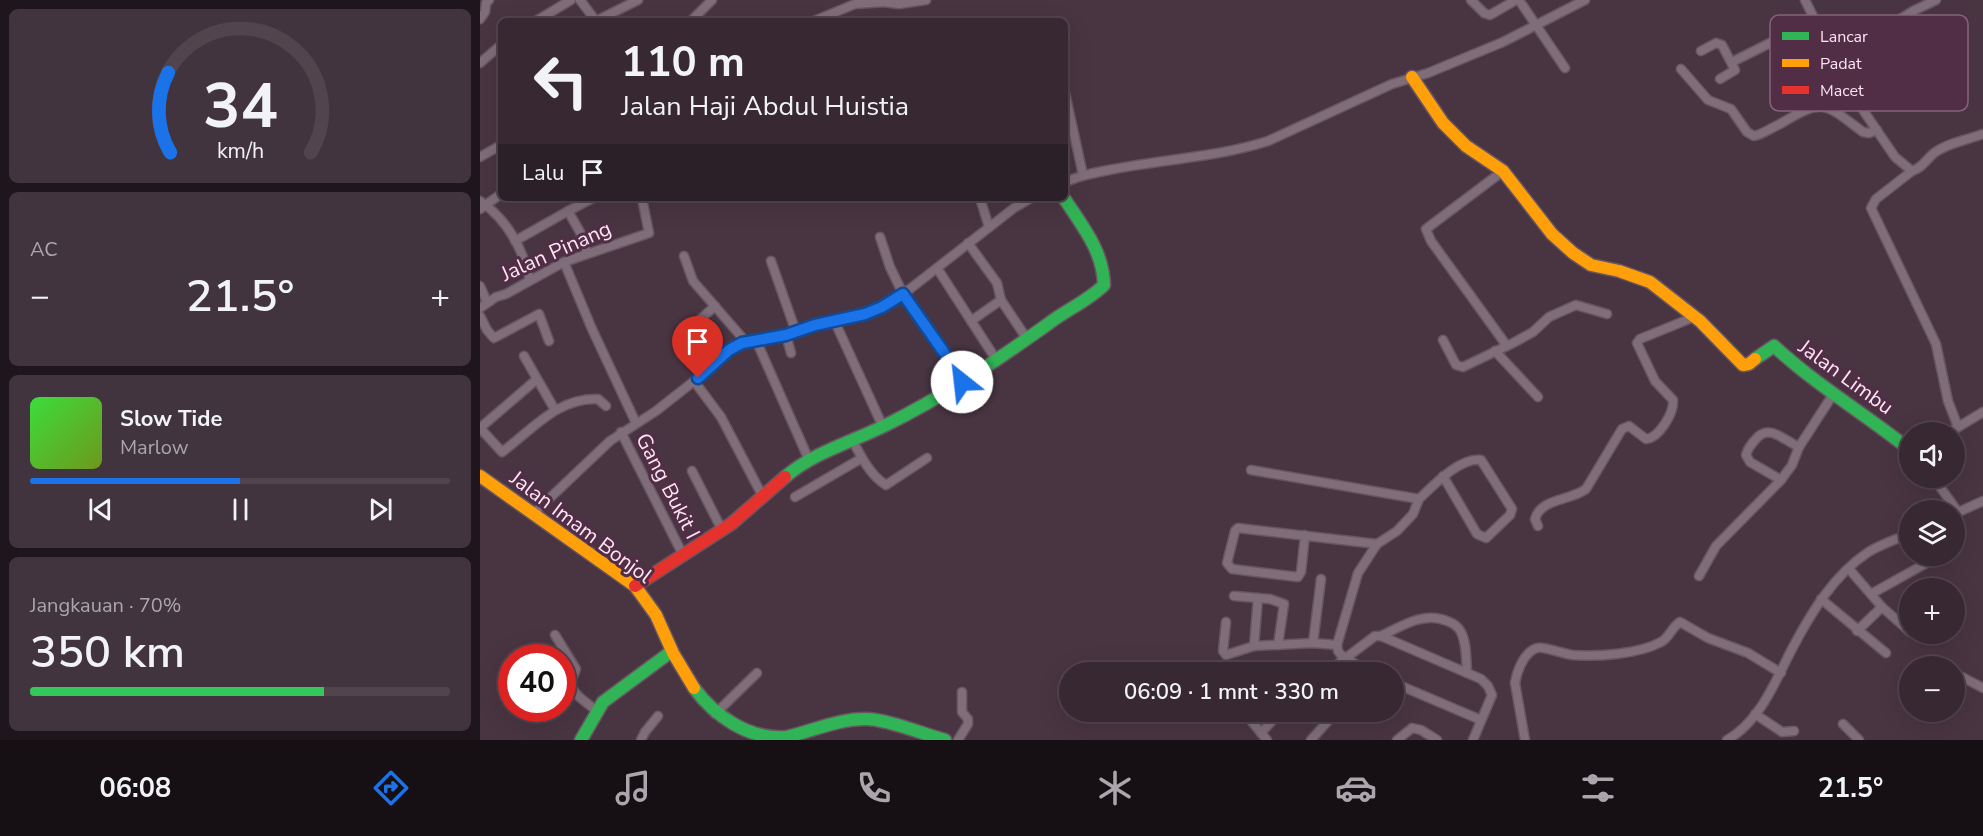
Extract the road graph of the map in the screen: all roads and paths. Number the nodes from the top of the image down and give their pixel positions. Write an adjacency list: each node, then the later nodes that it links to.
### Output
1 (489, 0): 19 (street)
2 (571, 0): 14 (street)
3 (580, 0): 15 (street)
4 (638, 0): 16 (street)
5 (712, 0): 17 (street)
6 (926, 0): 18 (street)
7 (1472, 0): 8 (street)
8 (1517, 0): 20 (street)
9 (1585, 0): 20 (street)
10 (1805, 0): 12 (street)
11 (1936, 0): 13 (street)
12 (1813, 15)
13 (1907, 15)
14 (541, 18)
15 (594, 18)
16 (602, 18)
17 (694, 18)
18 (821, 18)
19 (480, 19)
20 (1534, 26): 26 (street); 28 (street)
21 (1770, 43): 24 (street)
22 (498, 48): 25 (street)
23 (1701, 51): 24 (street)
24 (1732, 62): 29 (street)
25 (480, 63)
26 (1565, 68)
27 (1680, 69): 31 (street)
28 (1412, 77): 38 (main road, Jalan Limbu); 40 (street)
29 (1720, 79)
30 (1068, 107): 40 (street)
31 (1802, 111)
32 (1833, 111): 34 (street)
33 (1865, 111): 34 (street)
34 (1877, 130): 39 (street)
35 (1983, 134): 39 (street)
36 (498, 147): 37 (street)
37 (480, 157)
38 (1503, 171): 67 (main road, Jalan Limbu); 78 (street)
39 (1912, 171): 91 (street)
40 (1083, 175): 41 (street)
41 (1068, 181)
42 (498, 196): 48 (street)
43 (587, 201): 49 (street)
44 (643, 201): 54 (street, Jalan Pinang)
45 (981, 201): 50 (street)
46 (1020, 201): 50 (street)
47 (1066, 201): 73 (main road)
48 (482, 205): 52 (street)
49 (568, 211): 52 (street); 54 (street)
50 (989, 227): 53 (street)
51 (880, 237): 61 (street)
52 (515, 241): 59 (street)
53 (968, 243): 58 (street); 62 (street)
54 (587, 253): 57 (street, Jalan Pinang)
55 (684, 256): 64 (street)
56 (771, 261): 70 (street)
57 (564, 262): 59 (street, Jalan Pinang); 92 (street)
58 (937, 268): 61 (street); 68 (street)
59 (530, 280): 63 (street, Jalan Pinang)
60 (480, 286): 63 (street)
61 (903, 294): 69 (street); 85 (street)
62 (1001, 300): 68 (street); 73 (street)
63 (484, 305)
64 (714, 306): 72 (street); 77 (street)
65 (1607, 314): 78 (street)
66 (480, 316): 76 (street)
67 (1694, 317): 86 (main road, Jalan Limbu); 114 (street)
68 (971, 321): 82 (street)
69 (835, 322): 70 (street); 94 (street)
70 (796, 332): 71 (street)
71 (786, 335): 74 (street); 80 (street)
72 (682, 336)
73 (1027, 339): 82 (main road)
74 (756, 340): 77 (street); 102 (street)
75 (1443, 340): 79 (street)
76 (549, 341)
77 (746, 342): 84 (street)
78 (1507, 346): 79 (street)
79 (1495, 351): 87 (street)
80 (791, 352)
81 (524, 356): 83 (street)
82 (997, 361): 85 (main road)
83 (537, 379): 89 (street); 95 (street)
84 (694, 381): 92 (street); 108 (street)
85 (964, 381): 94 (main road)
86 (1834, 393): 98 (main road, Jalan Limbu); 99 (street)
87 (1538, 397)
88 (606, 406): 89 (street)
89 (555, 410): 95 (street)
90 (1983, 412): 93 (street)
91 (1952, 422)
92 (636, 423): 96 (street)
93 (1965, 423)
94 (883, 427): 97 (main road)
95 (480, 428)
96 (621, 432): 113 (street); 119 (street, Gang Bukit I)
97 (853, 441): 100 (street); 102 (main road)
98 (1899, 441)
99 (1799, 447): 107 (street); 107 (street)
100 (862, 458): 101 (street); 109 (street)
101 (927, 458)
102 (809, 460): 108 (main road)
103 (1251, 470): 110 (street)
104 (692, 471): 115 (street)
105 (1443, 477): 105 (street); 110 (street)
106 (482, 480): 113 (main road, Jalan Imam Bonjol)
107 (1781, 480): 122 (street)
108 (763, 497): 115 (main road)
109 (795, 497)
110 (1419, 499): 118 (street)
111 (1983, 501): 112 (street)
112 (1965, 509)
113 (533, 514): 124 (main road, Jalan Imam Bonjol)
114 (1538, 526)
115 (722, 530): 119 (main road)
116 (1305, 535): 116 (street); 118 (street)
117 (1899, 539): 121 (street)
118 (1377, 544): 137 (street)
119 (683, 555): 124 (main road)
120 (1921, 566): 125 (street)
121 (1849, 569): 125 (street); 128 (street)
122 (1699, 576)
123 (1321, 579): 135 (street)
124 (634, 586): 139 (main road, Jalan Imam Bonjol)
125 (1871, 594): 129 (street)
126 (1234, 596): 127 (street)
127 (1258, 598): 136 (street); 138 (street)
128 (1821, 599): 132 (street); 146 (street)
129 (1882, 607): 131 (street); 132 (street)
130 (1226, 622): 138 (street)
131 (1899, 623)
132 (1857, 631): 140 (street)
133 (555, 635): 152 (street)
134 (1381, 636): 141 (street); 145 (street); 145 (street)
135 (1313, 643): 136 (street); 137 (street)
136 (1278, 645): 138 (street)
137 (1337, 645): 141 (street)
138 (1254, 646)
139 (672, 651): 152 (main road); 153 (main road, Jalan Imam Bonjol)
140 (1886, 653)
141 (1345, 659): 142 (street); 143 (street)
142 (1339, 662)
143 (1350, 662)
144 (757, 673): 153 (street)
145 (1467, 673): 155 (street)
146 (1781, 673): 151 (street); 172 (street)
147 (1965, 679): 149 (street)
148 (1404, 687): 155 (street)
149 (1983, 688)
150 (962, 692): 167 (street)
151 (1755, 714): 160 (street); 161 (street)
152 (594, 715): 163 (main road)
153 (715, 715): 164 (main road, Jalan Imam Bonjol)
154 (658, 716): 165 (street)
155 (1481, 720): 171 (street)
156 (1252, 722): 162 (street)
157 (1274, 722): 162 (street)
158 (1327, 722): 168 (street)
159 (1842, 724): 174 (street)
160 (1794, 731)
161 (1743, 736): 173 (street)
162 (1264, 737)
163 (582, 738)
164 (749, 738): 166 (main road, Jalan Imam Bonjol)
165 (641, 740)
166 (945, 740)
167 (958, 740)
168 (1311, 740)
169 (1397, 740): 170 (street)
170 (1437, 740)
171 (1473, 740)
172 (1525, 740)
173 (1727, 740)
174 (1859, 740)

